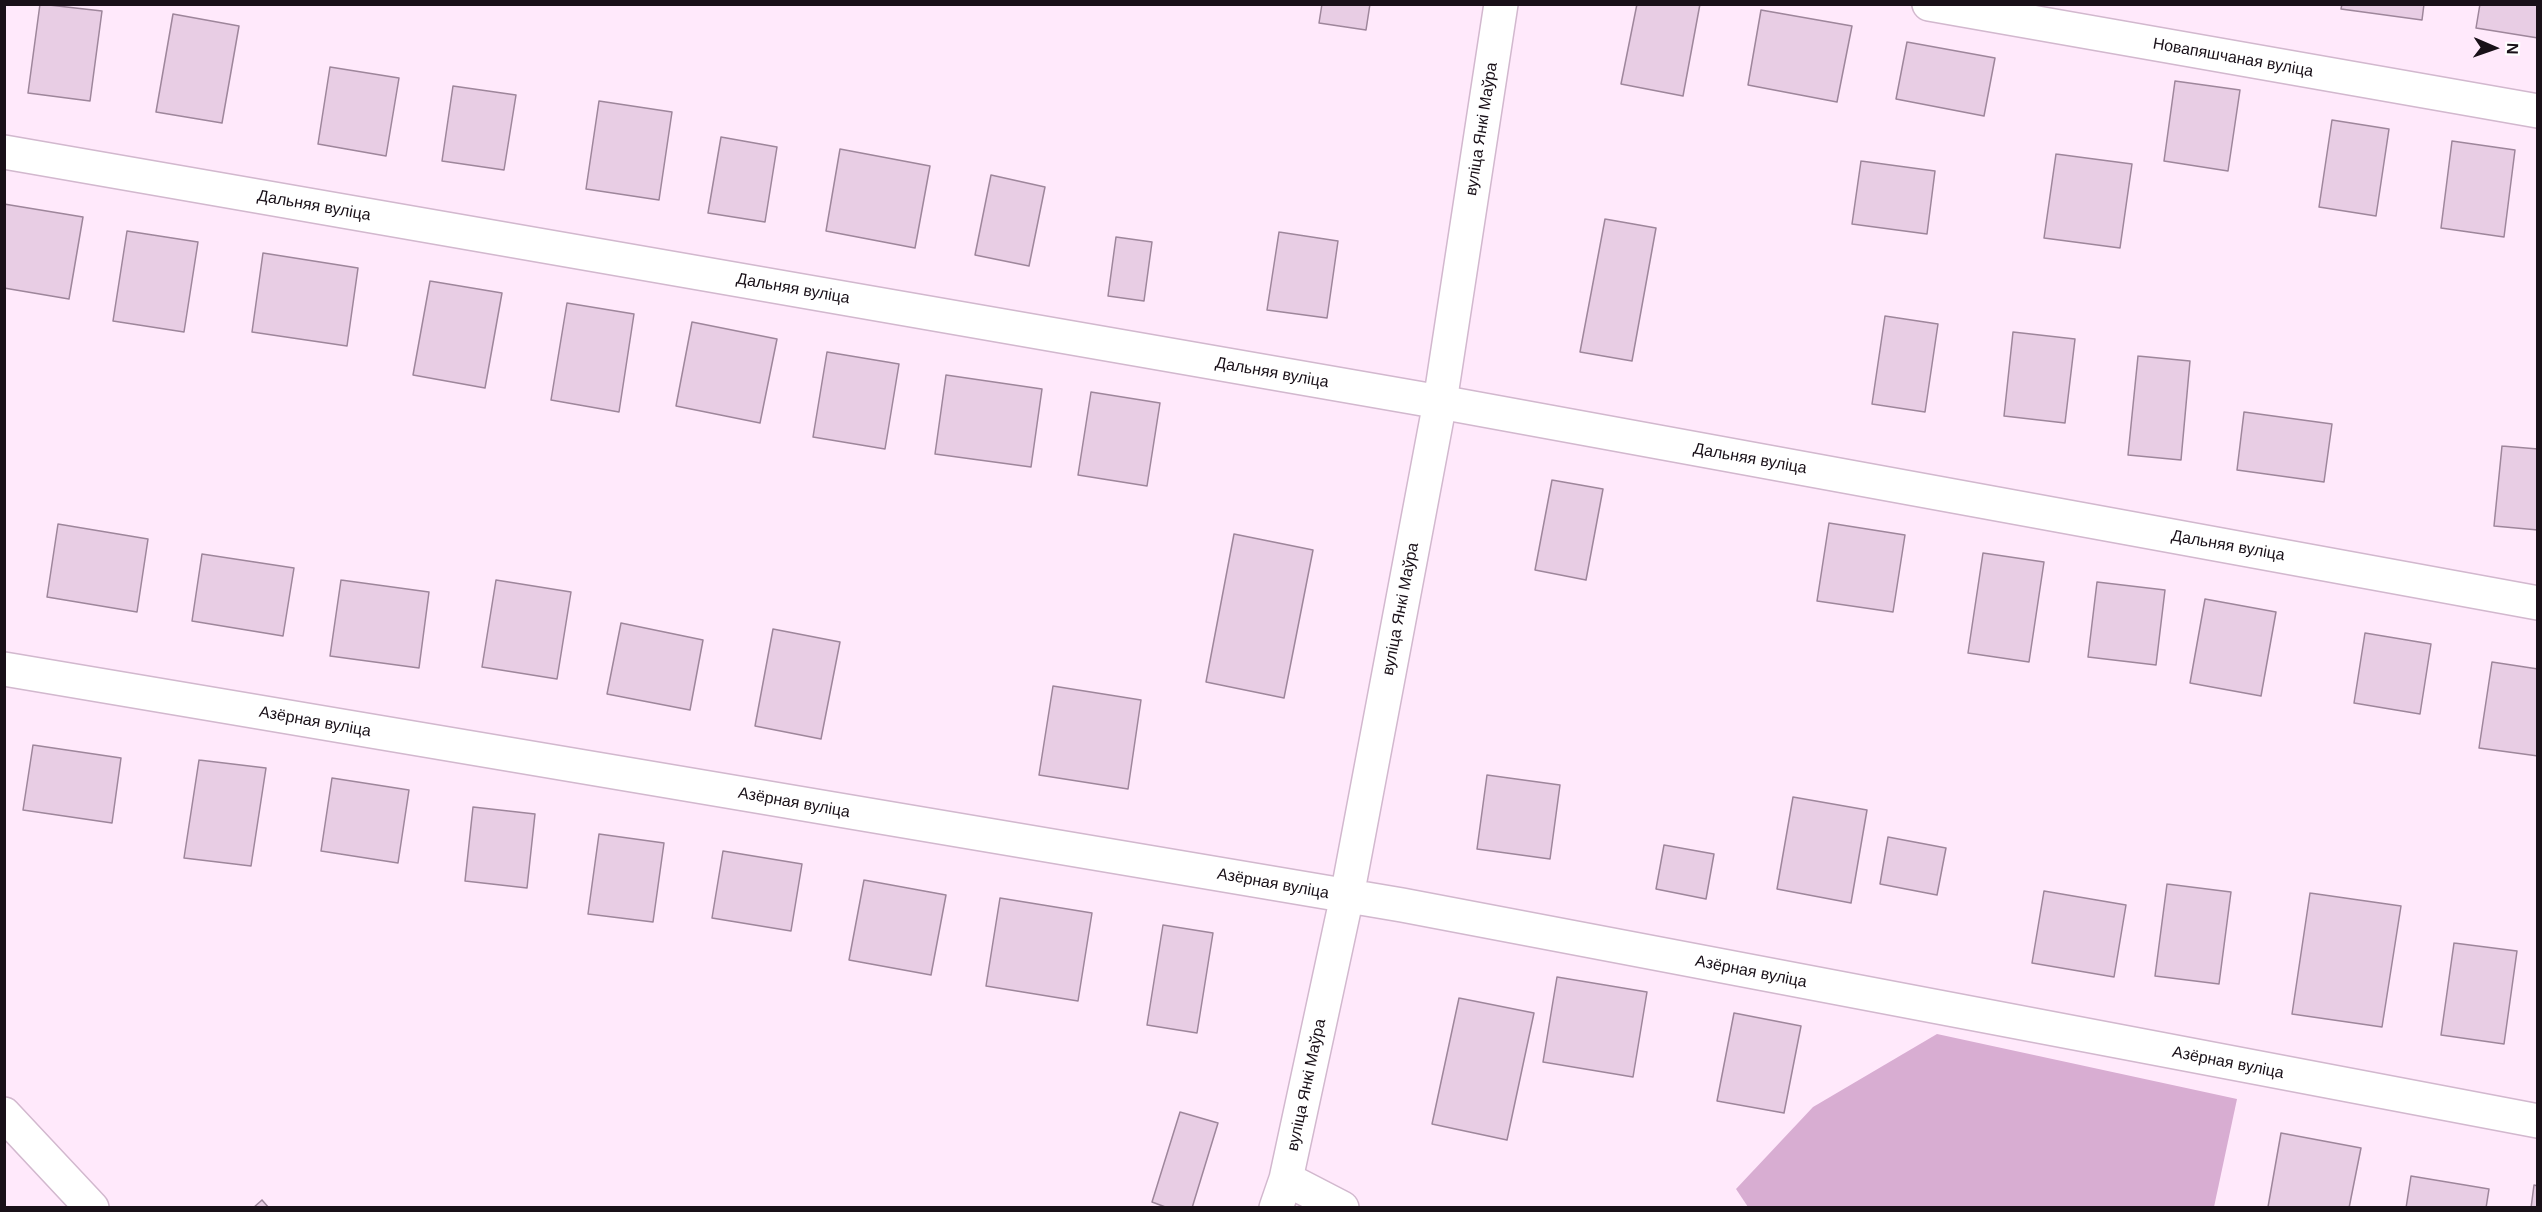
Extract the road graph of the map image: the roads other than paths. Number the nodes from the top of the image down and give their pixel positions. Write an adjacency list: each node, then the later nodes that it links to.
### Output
1 (1502, 4): 5 (street, вуліца Янкі Маўра)
2 (1929, 4): 3 (street, Новапяшчаная вуліца)
3 (2538, 111)
4 (4, 152): 5 (street, Дальняя вуліца)
5 (1440, 402): 6 (street, Дальняя вуліца); 8 (street, вуліца Янкі Маўра)
6 (2538, 603)
7 (4, 669): 8 (street, Азёрная вуліца)
8 (1347, 896): 10 (street, Азёрная вуліца); 11 (street, вуліца Янкі Маўра)
9 (4, 1114): 12 (street)
10 (2538, 1122)
11 (1281, 1193): 13 (street)
12 (92, 1208)
13 (1342, 1208)

